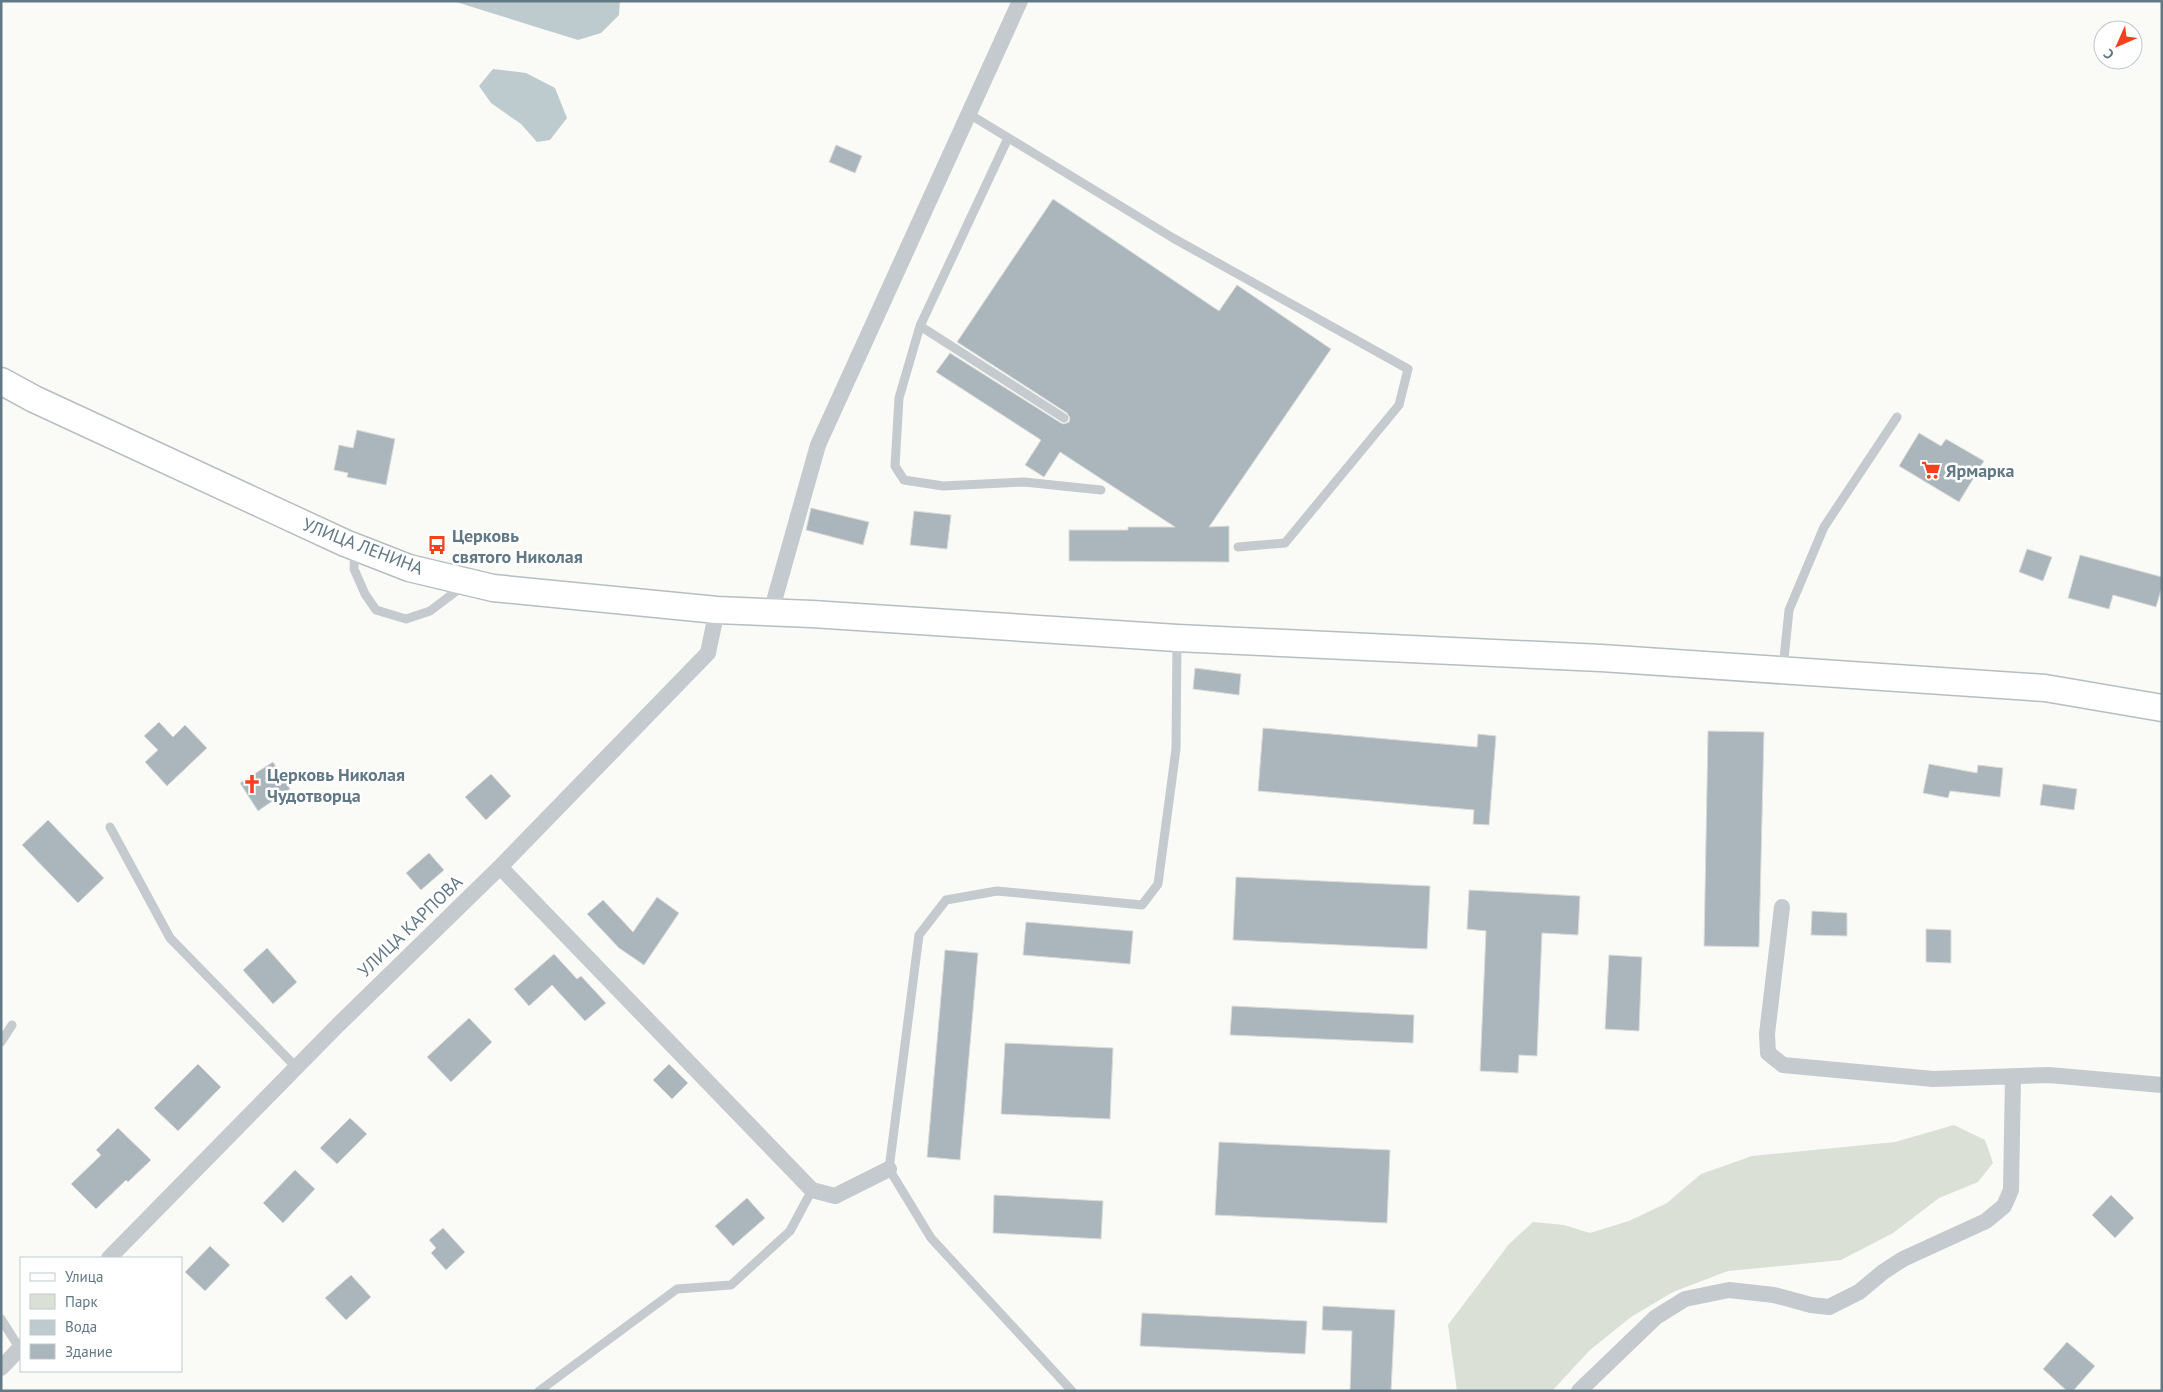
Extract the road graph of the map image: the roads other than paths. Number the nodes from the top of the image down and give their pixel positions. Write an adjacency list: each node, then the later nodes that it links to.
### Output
1 (1020, 1): 2 (street)
2 (969, 114): 3 (lane); 13 (street)
3 (1008, 138): 4 (lane); 9 (lane)
4 (920, 326): 7 (lane); 8 (lane)
5 (1, 381): 10 (main road, УЛИЦА ЛЕНИНА)
6 (1897, 417): 15 (lane)
7 (1064, 418)
8 (1101, 490)
9 (1238, 546)
10 (355, 547): 11 (main road, УЛИЦА ЛЕНИНА); 11 (lane)
11 (469, 582): 12 (main road, УЛИЦА ЛЕНИНА)
12 (717, 610): 13 (main road, УЛИЦА ЛЕНИНА); 18 (street, УЛИЦА КАРПОВА)
13 (771, 612): 14 (main road, УЛИЦА ЛЕНИНА)
14 (1177, 638): 15 (main road, УЛИЦА ЛЕНИНА); 25 (lane)
15 (1783, 671): 16 (main road, УЛИЦА ЛЕНИНА)
16 (2162, 708)
17 (110, 828): 22 (lane)
18 (500, 867): 22 (street, УЛИЦА КАРПОВА); 26 (street)
19 (1782, 907): 23 (street)
20 (12, 1026): 21 (lane)
21 (1, 1042)
22 (296, 1067): 27 (street, УЛИЦА КАРПОВА)
23 (2013, 1077): 24 (street); 34 (street)
24 (2162, 1085)
25 (889, 1169): 26 (street); 33 (lane)
26 (812, 1190): 32 (lane)
27 (110, 1257)
28 (1, 1319): 29 (lane)
29 (20, 1347)
30 (20, 1349): 31 (street)
31 (1, 1368)
32 (538, 1391)
33 (1072, 1391)
34 (1579, 1391)

